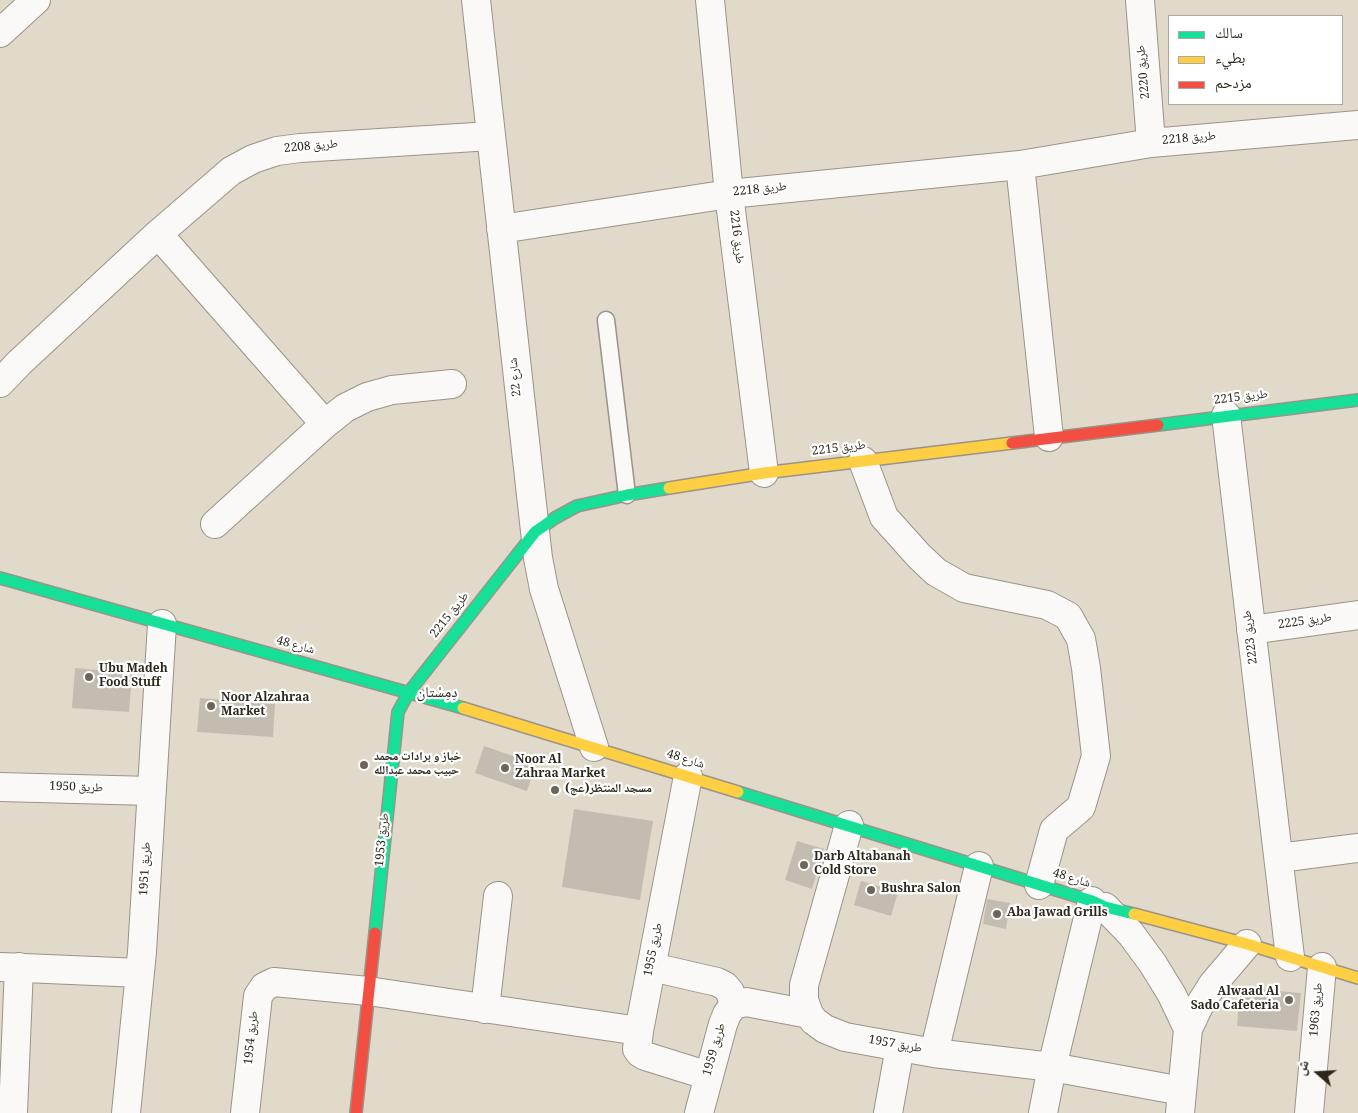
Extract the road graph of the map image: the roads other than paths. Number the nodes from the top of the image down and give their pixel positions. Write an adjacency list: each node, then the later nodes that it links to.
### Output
1 (36, 0): 5 (street)
2 (476, 0): 7 (street, شارع 22)
3 (710, 0): 10 (street, طريق 2216)
4 (1140, 0): 8 (street, طريق 2220)
5 (0, 33)
6 (1358, 125): 8 (street, طريق 2218)
7 (491, 136): 11 (street, شارع 22); 12 (street, طريق 2208)
8 (1151, 143): 9 (street, طريق 2218)
9 (1020, 164): 10 (street, طريق 2218); 19 (street)
10 (729, 194): 11 (street, طريق 2218); 21 (street, طريق 2216)
11 (501, 229): 24 (street, شارع 22)
12 (158, 234): 14 (street, طريق 2208); 18 (street)
13 (606, 320): 22 (lane)
14 (0, 383)
15 (452, 384): 18 (street)
16 (1358, 400): 17 (street, طريق 2215)
17 (1226, 415): 19 (street, طريق 2215); 28 (street, طريق 2223)
18 (325, 424): 23 (street)
19 (1049, 438): 20 (street, طريق 2215)
20 (863, 461): 21 (street, طريق 2215); 38 (street)
21 (764, 473): 22 (street, طريق 2215)
22 (627, 494): 24 (street, طريق 2215)
23 (215, 524)
24 (535, 532): 29 (street, طريق 2215); 30 (street, شارع 22)
25 (0, 578): 27 (street, شارع 48)
26 (1358, 616): 28 (street, طريق 2225)
27 (162, 624): 29 (street, شارع 48); 33 (street, طريق 1951)
28 (1252, 630): 36 (street, طريق 2223)
29 (409, 692): 30 (street, شارع 48); 48 (street, طريق 1953)
30 (594, 746): 31 (street, شارع 48)
31 (688, 776): 34 (street, شارع 48); 43 (street, طريق 1955)
32 (0, 787): 33 (street, طريق 1950)
33 (151, 791): 46 (street, طريق 1951)
34 (849, 825): 37 (street, شارع 48); 51 (street)
35 (1358, 848): 36 (street)
36 (1279, 858): 42 (street, طريق 2223)
37 (979, 866): 38 (street, شارع 48); 55 (street)
38 (1039, 885): 40 (street, شارع 48)
39 (498, 896): 50 (street)
40 (1099, 904): 41 (street, شارع 48); 52 (street); 56 (street)
41 (1247, 944): 42 (street, شارع 48); 52 (street)
42 (1290, 957): 45 (street, شارع 48)
43 (652, 966): 49 (street); 53 (street, طريق 1955)
44 (9, 967): 46 (street); 59 (street)
45 (1322, 967): 47 (street, شارع 48); 66 (street, طريق 1963)
46 (140, 973): 60 (street, طريق 1951)
47 (1358, 978)
48 (368, 992): 50 (street); 61 (street, طريق 1954); 62 (street, طريق 1953)
49 (734, 1005): 51 (street); 57 (street, طريق 1959)
50 (485, 1009): 53 (street)
51 (809, 1014): 54 (street, طريق 1957)
52 (1188, 1029): 58 (street)
53 (639, 1031): 57 (street, طريق 1955)
54 (900, 1047): 55 (street, طريق 1957); 64 (street)
55 (934, 1053): 56 (street, طريق 1957)
56 (1052, 1067): 58 (street, طريق 1957); 65 (street)
57 (709, 1076): 63 (street, طريق 1959)
58 (1181, 1102)
59 (12, 1113)
60 (126, 1113)
61 (245, 1113)
62 (356, 1113)
63 (698, 1113)
64 (888, 1113)
65 (1043, 1113)
66 (1309, 1113)

